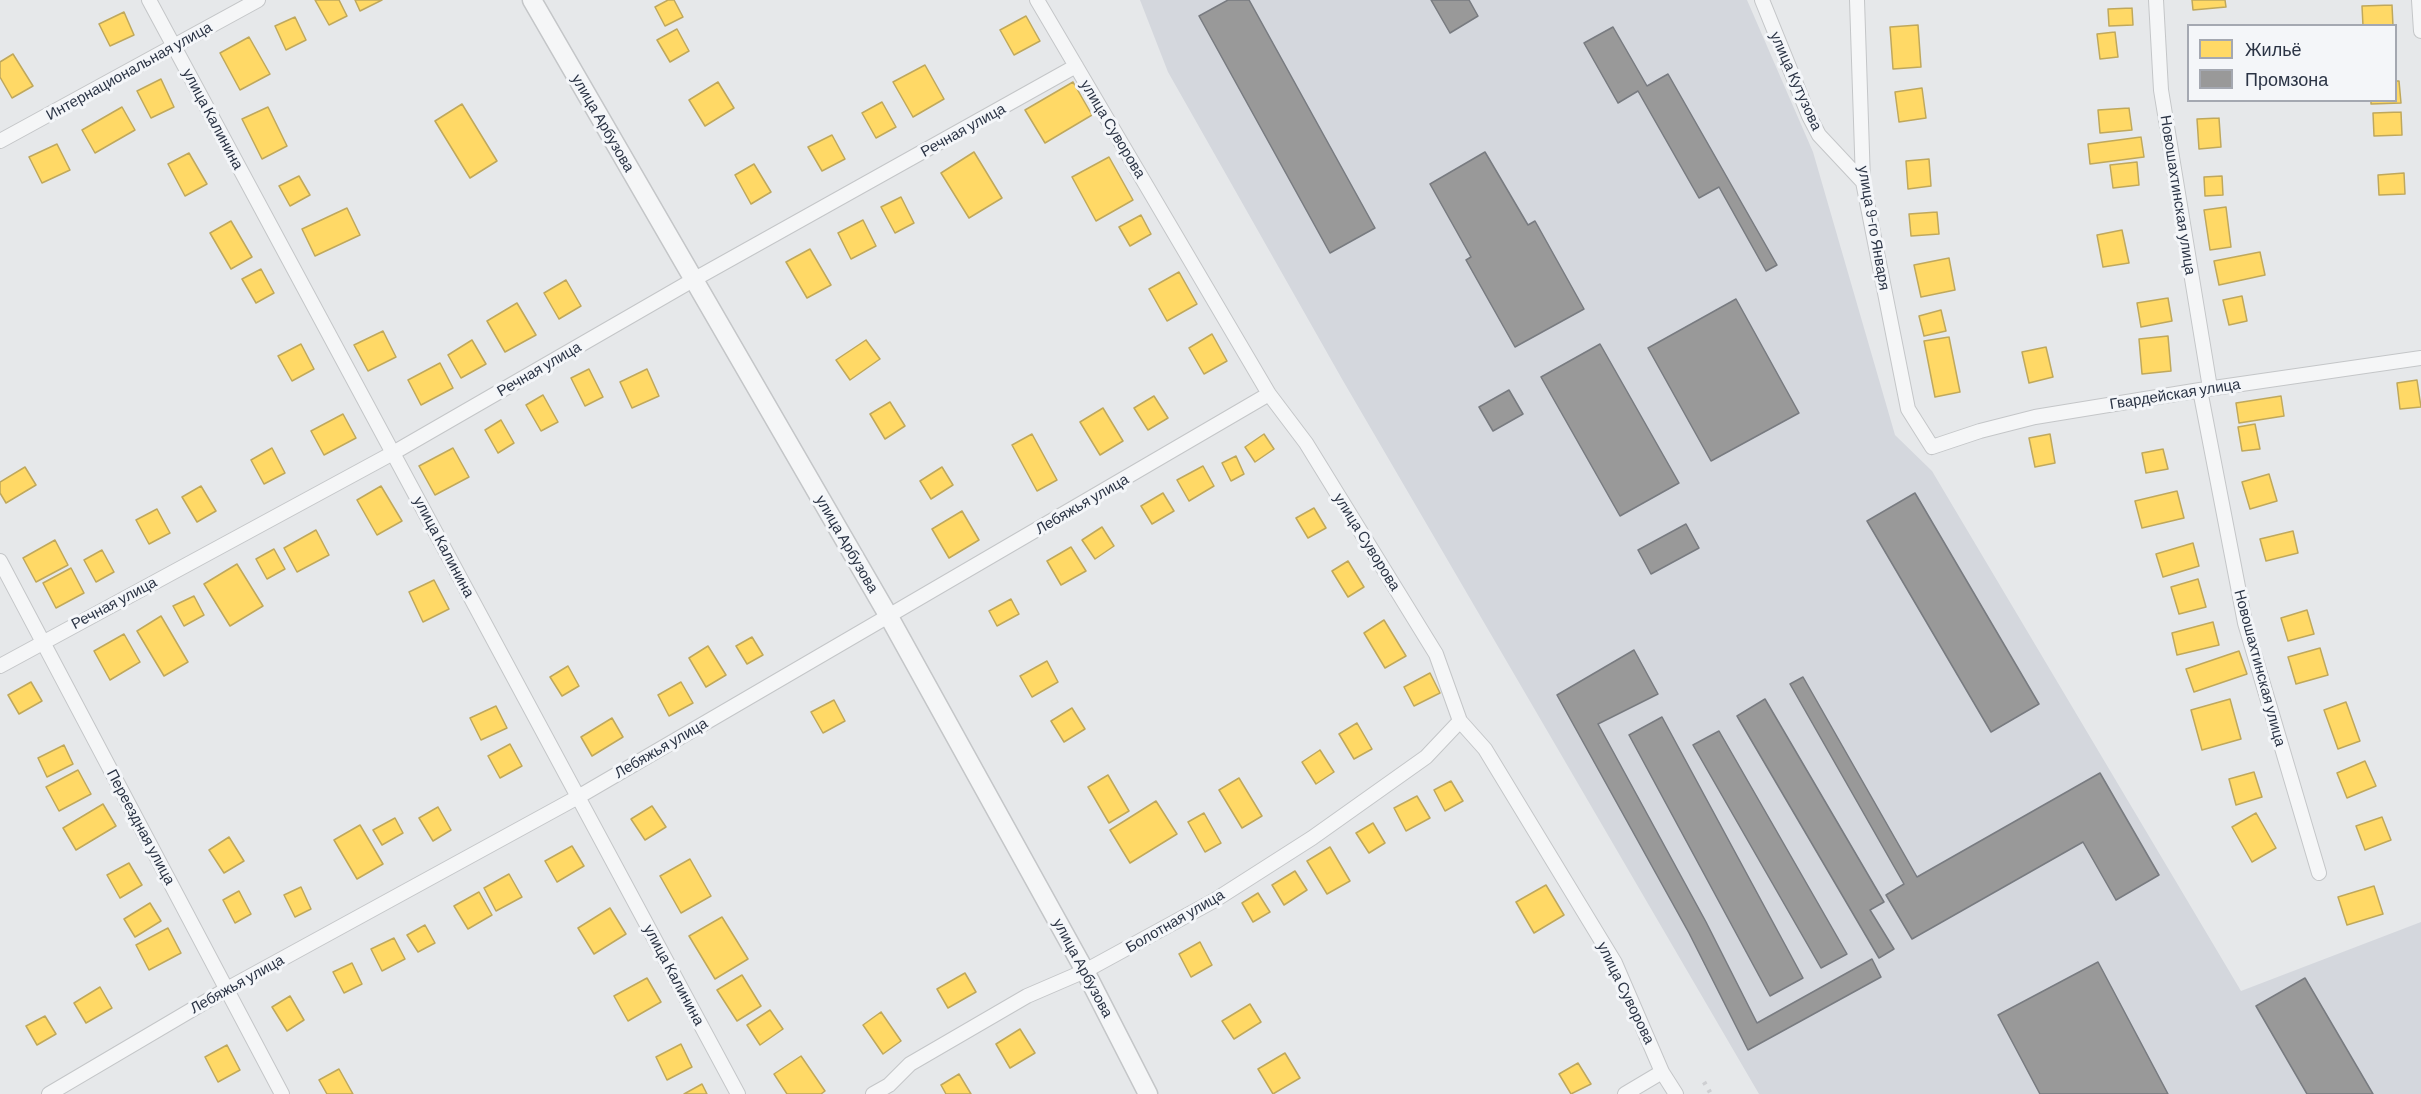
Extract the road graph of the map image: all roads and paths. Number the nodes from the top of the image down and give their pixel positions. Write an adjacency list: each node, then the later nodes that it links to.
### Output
1 (149, 0): 10 (street, улица Калинина)
2 (258, 0): 10 (street, Интернациональная улица)
3 (532, 0): 14 (street, улица Арбузова)
4 (1037, 0): 11 (street, улица Суворова)
5 (1762, 0): 13 (street, улица Кутузова)
6 (1857, 0): 13 (street, улица 9-го Января)
7 (2156, 0): 16 (street, Новошахтинская улица)
8 (2419, 0): 9 (street)
9 (2421, 31)
10 (173, 46): 12 (street, Интернациональная улица); 19 (street, улица Калинина)
11 (1076, 66): 14 (street, Речная улица); 17 (street, улица Суворова)
12 (0, 141)
13 (1863, 182): 18 (street, улица 9-го Января)
14 (693, 280): 19 (street, Речная улица); 21 (street, улица Арбузова)
15 (2421, 358): 16 (street, Гвардейская улица)
16 (2205, 389): 18 (street, Гвардейская улица); 26 (street, Новошахтинская улица)
17 (1269, 394): 21 (street, Лебяжья улица); 24 (street, улица Суворова)
18 (1932, 447)
19 (393, 453): 22 (street, Речная улица); 25 (street, улица Калинина)
20 (0, 561): 22 (street, Переездная улица)
21 (888, 615): 25 (street, Лебяжья улица); 27 (street, улица Арбузова)
22 (43, 641): 23 (street, Речная улица); 28 (street, Переездная улица)
23 (0, 666)
24 (1460, 721): 27 (street, Болотная улица); 29 (street, улица Суворова)
25 (578, 797): 28 (street, Лебяжья улица); 32 (street, улица Калинина)
26 (2319, 873)
27 (1085, 971): 33 (street, Болотная улица); 34 (street, улица Арбузова)
28 (227, 989): 30 (street, Лебяжья улица); 31 (street, Переездная улица)
29 (1662, 1072): 35 (street); 36 (street, улица Суворова)
30 (49, 1094)
31 (282, 1094)
32 (738, 1094)
33 (873, 1094)
34 (1148, 1094)
35 (1625, 1094)
36 (1676, 1094)

